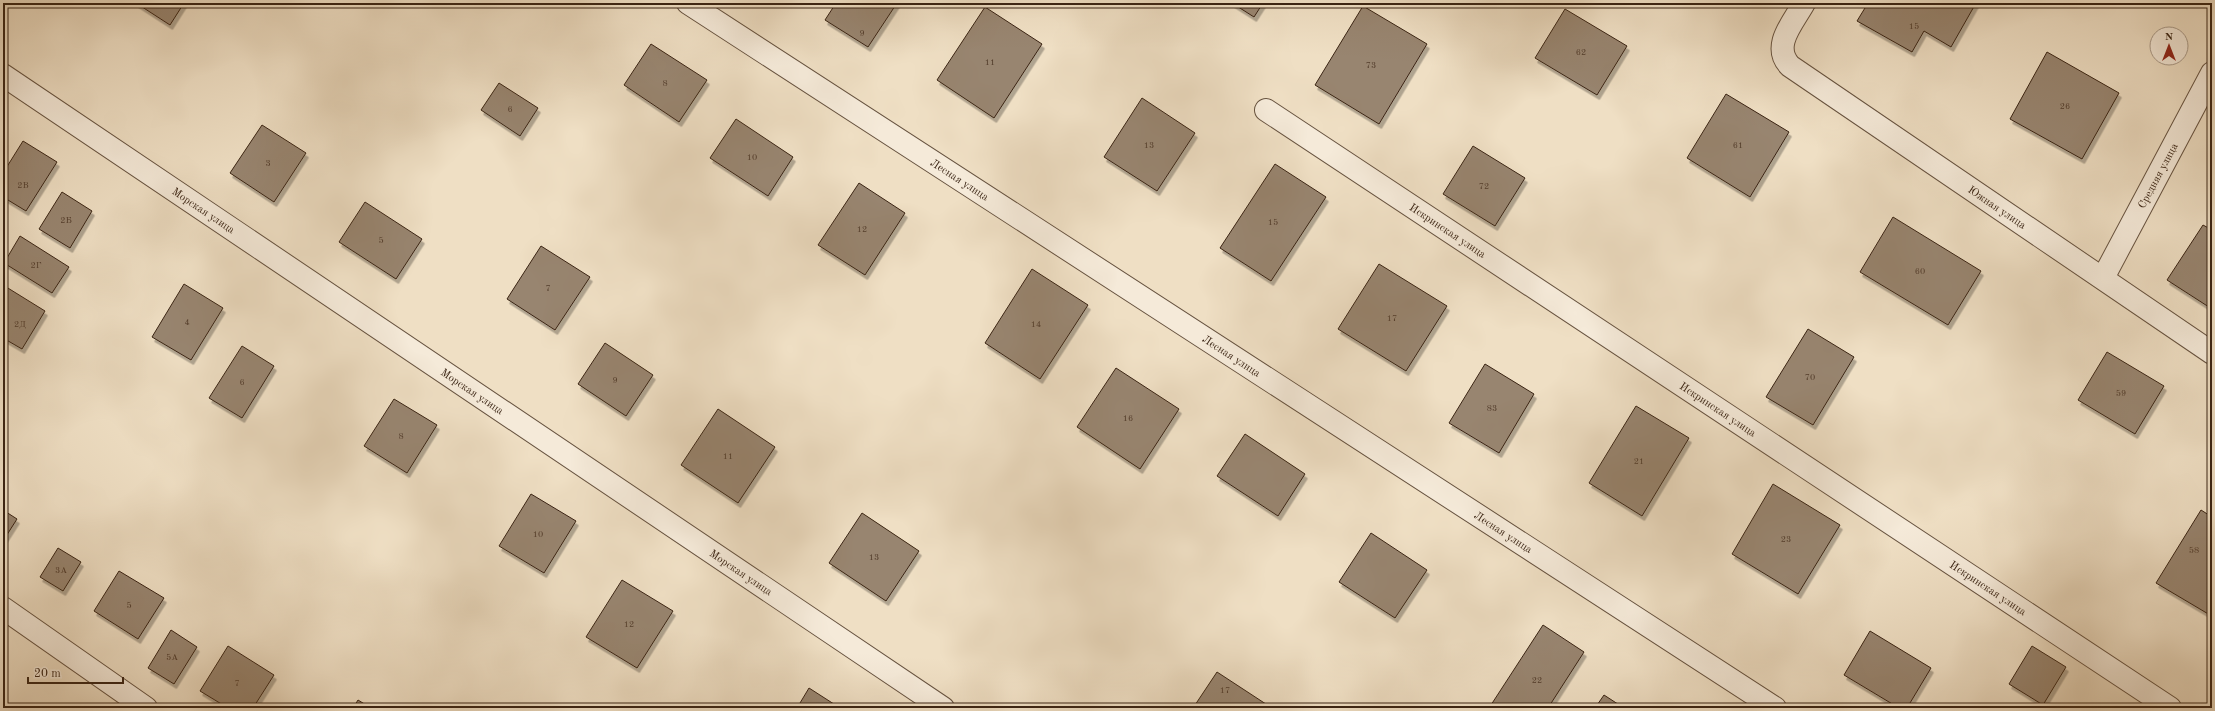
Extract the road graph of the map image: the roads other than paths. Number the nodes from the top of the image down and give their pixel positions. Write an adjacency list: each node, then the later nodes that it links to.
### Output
1 (688, 3): 11 (street, Лесная улица)
2 (1804, 3): 6 (street, Южная улица)
3 (2212, 73): 6 (street, Средняя улица)
4 (3, 75): 10 (street, Морская улица)
5 (1266, 110): 12 (street, Искринская улица)
6 (2103, 278): 7 (street, Южная улица)
7 (2212, 353)
8 (3, 608): 9 (street)
9 (146, 708)
10 (943, 708)
11 (1775, 708)
12 (2170, 708)

